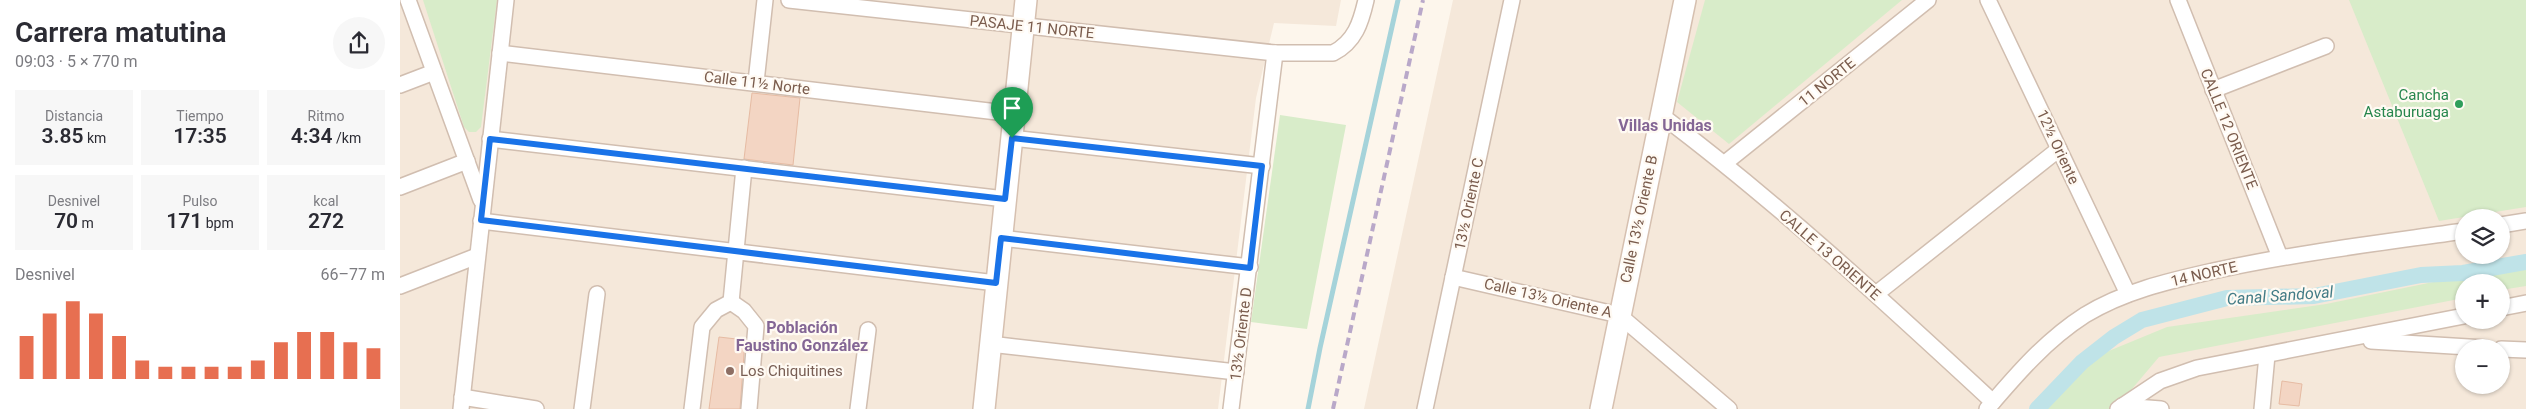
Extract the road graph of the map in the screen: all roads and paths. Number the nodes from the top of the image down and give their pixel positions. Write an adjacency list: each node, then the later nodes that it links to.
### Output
1 (408, 0): 16 (street)
2 (506, 0): 14 (street)
3 (765, 0): 17 (street)
4 (789, 0): 12 (street, PASAJE 11 NORTE)
5 (1026, 0): 12 (street)
6 (1366, 0): 15 (street)
7 (1512, 0): 41 (street, 13½ Oriente C)
8 (1685, 0): 21 (street, Calle 13½ Oriente B)
9 (1928, 0): 26 (street, 11 NORTE)
10 (1988, 0): 24 (street, 12½ Oriente)
11 (2178, 0): 19 (street, CALLE 12 ORIENTE)
12 (1023, 27): 15 (street, PASAJE 11 NORTE); 20 (street)
13 (2326, 46): 19 (street)
14 (500, 53): 17 (street, Calle 11½ Norte); 23 (street)
15 (1275, 53): 27 (street, 13½ Oriente D)
16 (434, 72): 18 (street); 25 (street)
17 (756, 82): 20 (street, Calle 11½ Norte)
18 (400, 85)
19 (2213, 90): 39 (street, CALLE 12 ORIENTE)
20 (1014, 114): 22 (street)
21 (1661, 115): 26 (street, CALLE 13 ORIENTE); 50 (street, Calle 13½ Oriente B)
22 (1012, 138): 27 (street); 30 (street)
23 (490, 139): 28 (street); 31 (street)
24 (2059, 149): 45 (street); 46 (street, 12½ Oriente)
25 (467, 161): 29 (street); 31 (street)
26 (1725, 163): 45 (street, CALLE 13 ORIENTE)
27 (1262, 166): 40 (street, 13½ Oriente D)
28 (744, 168): 30 (street); 37 (street)
29 (400, 187)
30 (1005, 199): 36 (street)
31 (482, 204): 32 (street)
32 (481, 220): 37 (street); 38 (street)
33 (2526, 221): 34 (street)
34 (2510, 224)
35 (2455, 231): 39 (street, 14 NORTE)
36 (1001, 238): 40 (street); 42 (street)
37 (735, 253): 42 (street); 47 (street)
38 (477, 256): 43 (street); 60 (street)
39 (2280, 258): 46 (street, 14 NORTE)
40 (1250, 268): 59 (street, 13½ Oriente D)
41 (1453, 277): 50 (street, Calle 13½ Oriente A); 70 (street, 13½ Oriente C)
42 (996, 283): 54 (street)
43 (400, 286)
44 (597, 294): 64 (street)
45 (1876, 294): 61 (street, CALLE 13 ORIENTE)
46 (2128, 294): 61 (street, 14 NORTE)
47 (731, 302): 65 (street); 66 (street)
48 (2526, 303): 49 (street)
49 (2510, 306)
50 (1619, 314): 71 (street, Calle 13½ Oriente B); 72 (street, Calle 13½ Oriente A)
51 (2455, 318): 53 (street)
52 (868, 330): 67 (street)
53 (2351, 340): 55 (street); 58 (street)
54 (990, 344): 59 (street); 68 (street)
55 (2455, 346)
56 (2510, 349): 57 (street)
57 (2526, 350)
58 (2267, 355): 62 (street); 74 (street)
59 (1236, 372): 69 (street, 13½ Oriente D)
60 (461, 403): 63 (street)
61 (1990, 406)
62 (2120, 407): 73 (street)
63 (536, 409)
64 (582, 409)
65 (692, 409)
66 (749, 409)
67 (858, 409)
68 (984, 409)
69 (1231, 409)
70 (1425, 409)
71 (1601, 409)
72 (1729, 409)
73 (2161, 409)
74 (2262, 409)

